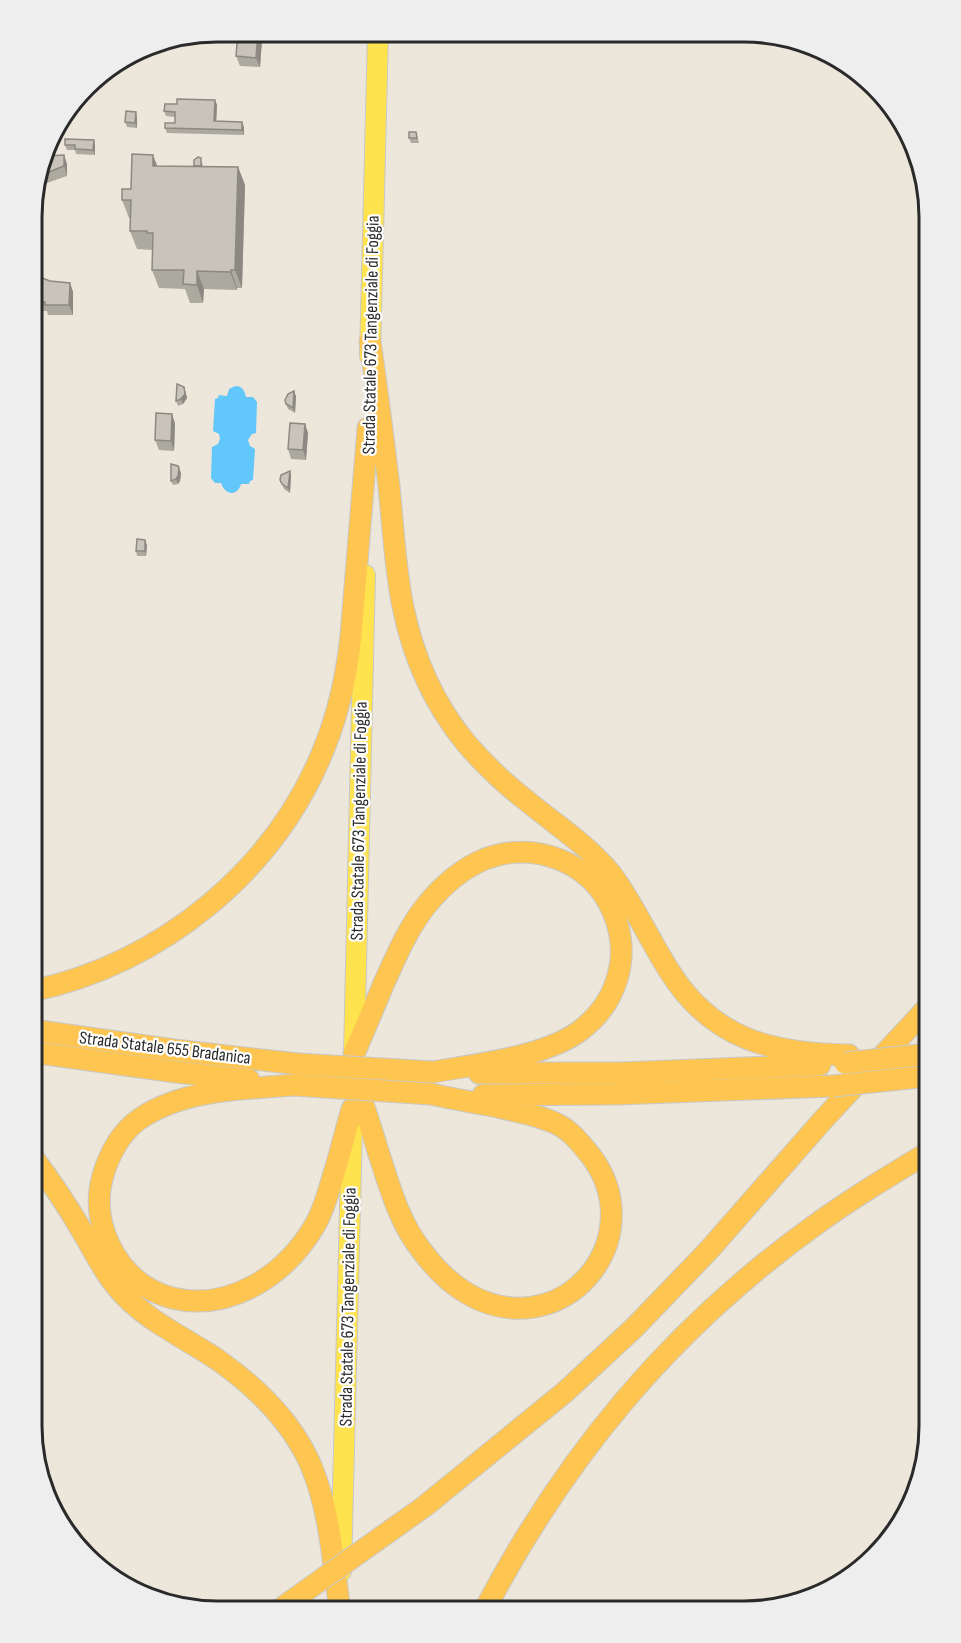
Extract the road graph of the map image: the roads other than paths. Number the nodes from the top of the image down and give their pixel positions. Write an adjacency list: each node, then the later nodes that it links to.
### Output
1 (378, 42): 2 (main road, Strada Statale 673 Tangenziale di Foggia)
2 (370, 341): 3 (main road, Strada Statale 673 Tangenziale di Foggia); 9 (highway)
3 (368, 429): 4 (highway); 10 (main road, Strada Statale 673 Tangenziale di Foggia)
4 (42, 988)
5 (919, 1017): 18 (highway, bridge)
6 (42, 1031): 11 (highway, Strada Statale 655 Bradanica, bridge)
7 (42, 1053): 13 (highway, Strada Statale 655 Bradanica)
8 (919, 1054): 9 (highway, bridge)
9 (847, 1059): 11 (highway)
10 (353, 1065): 11 (highway); 14 (highway); 15 (main road, Strada Statale 673 Tangenziale di Foggia)
11 (434, 1072)
12 (919, 1077): 14 (highway, bridge)
13 (294, 1085): 14 (highway, bridge); 15 (highway)
14 (431, 1094)
15 (352, 1109): 20 (main road, Strada Statale 673 Tangenziale di Foggia)
16 (919, 1158): 21 (highway)
17 (42, 1170): 19 (highway)
18 (291, 1601)
19 (339, 1601)
20 (340, 1601)
21 (490, 1601)

